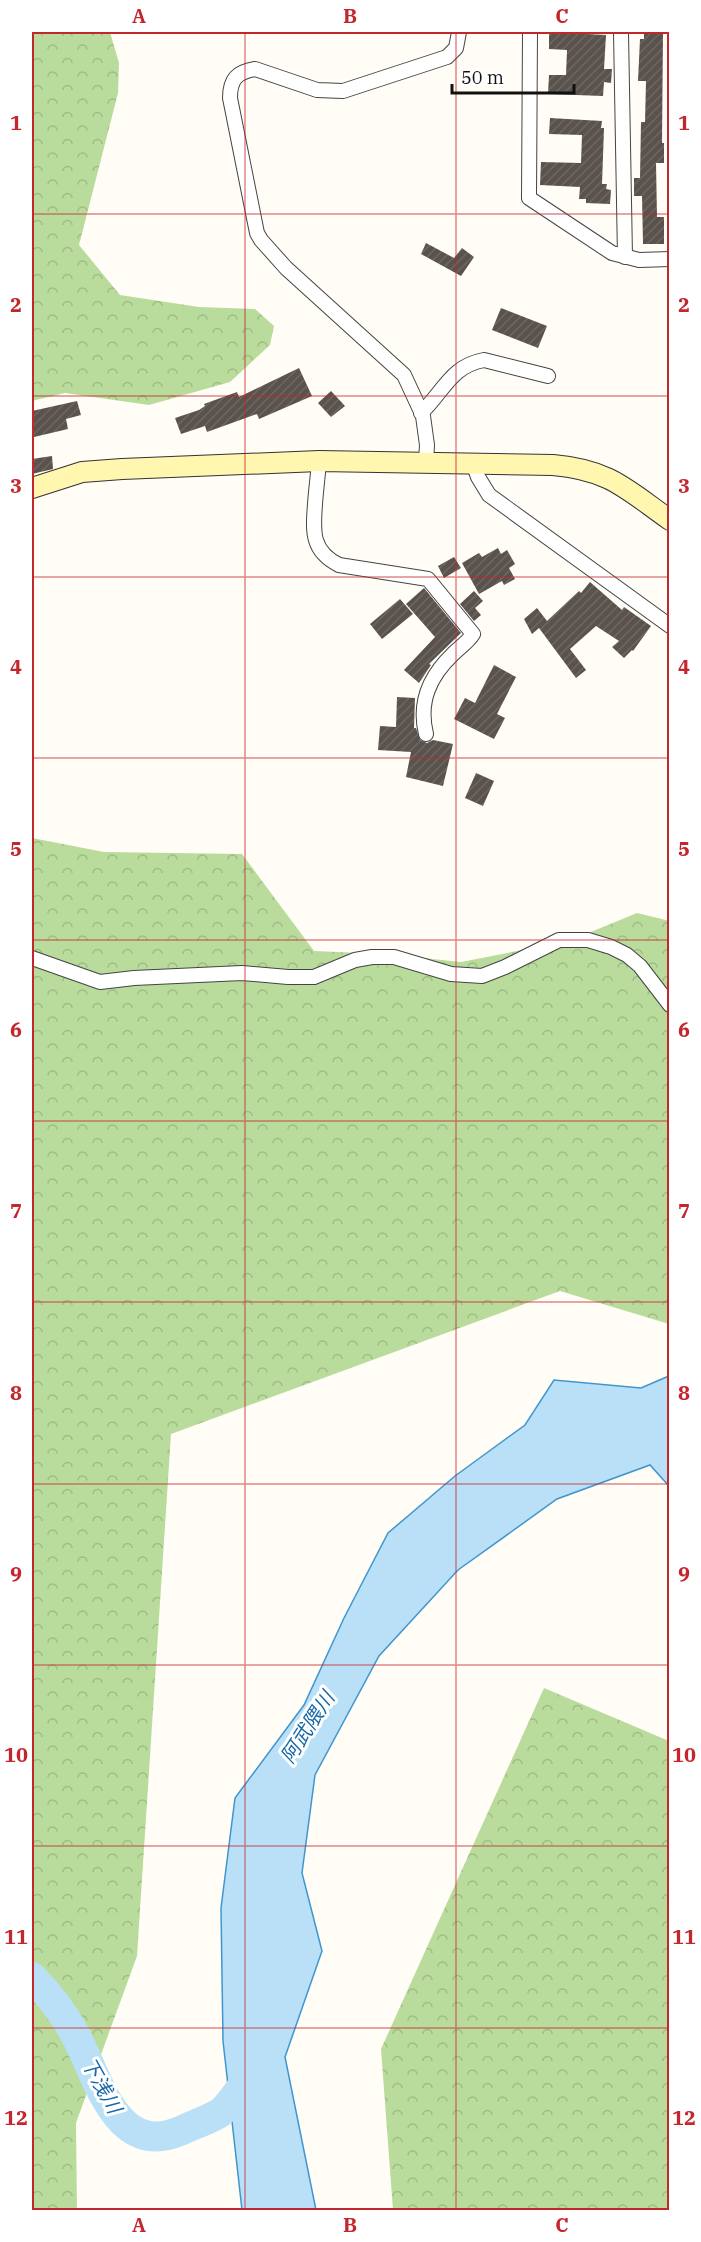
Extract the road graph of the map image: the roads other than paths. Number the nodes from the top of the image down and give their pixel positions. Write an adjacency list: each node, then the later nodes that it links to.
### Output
1 (459, 32): 7 (street)
2 (530, 32): 4 (street)
3 (621, 32): 4 (street)
4 (625, 256): 5 (street)
5 (669, 259)
6 (548, 376): 7 (street)
7 (422, 412): 9 (street)
8 (319, 461): 9 (street); 11 (street); 14 (street)
9 (426, 461): 10 (street)
10 (473, 463): 12 (street); 13 (street)
11 (32, 488)
12 (669, 520)
13 (669, 626)
14 (426, 734)
15 (32, 958): 16 (street)
16 (669, 1005)

